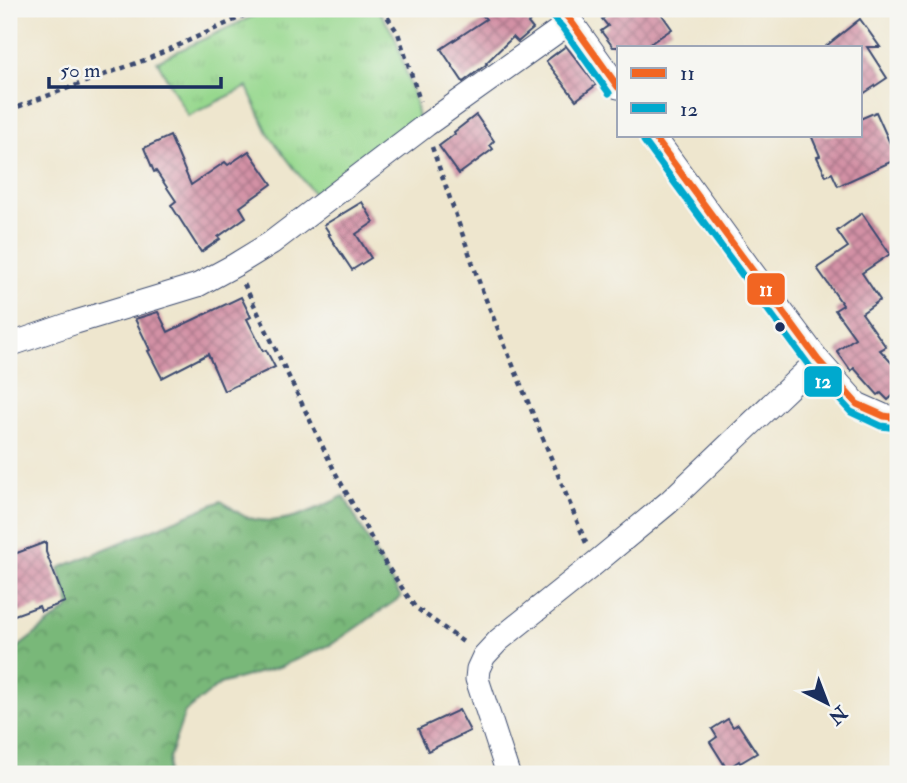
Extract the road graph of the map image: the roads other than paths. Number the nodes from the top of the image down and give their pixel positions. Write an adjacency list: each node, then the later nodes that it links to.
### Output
1 (565, 14): 2 (street); 4 (street)
2 (617, 86)
3 (654, 136): 5 (street)
4 (9, 345)
5 (818, 360): 6 (street); 7 (street)
6 (898, 418)
7 (508, 774)

